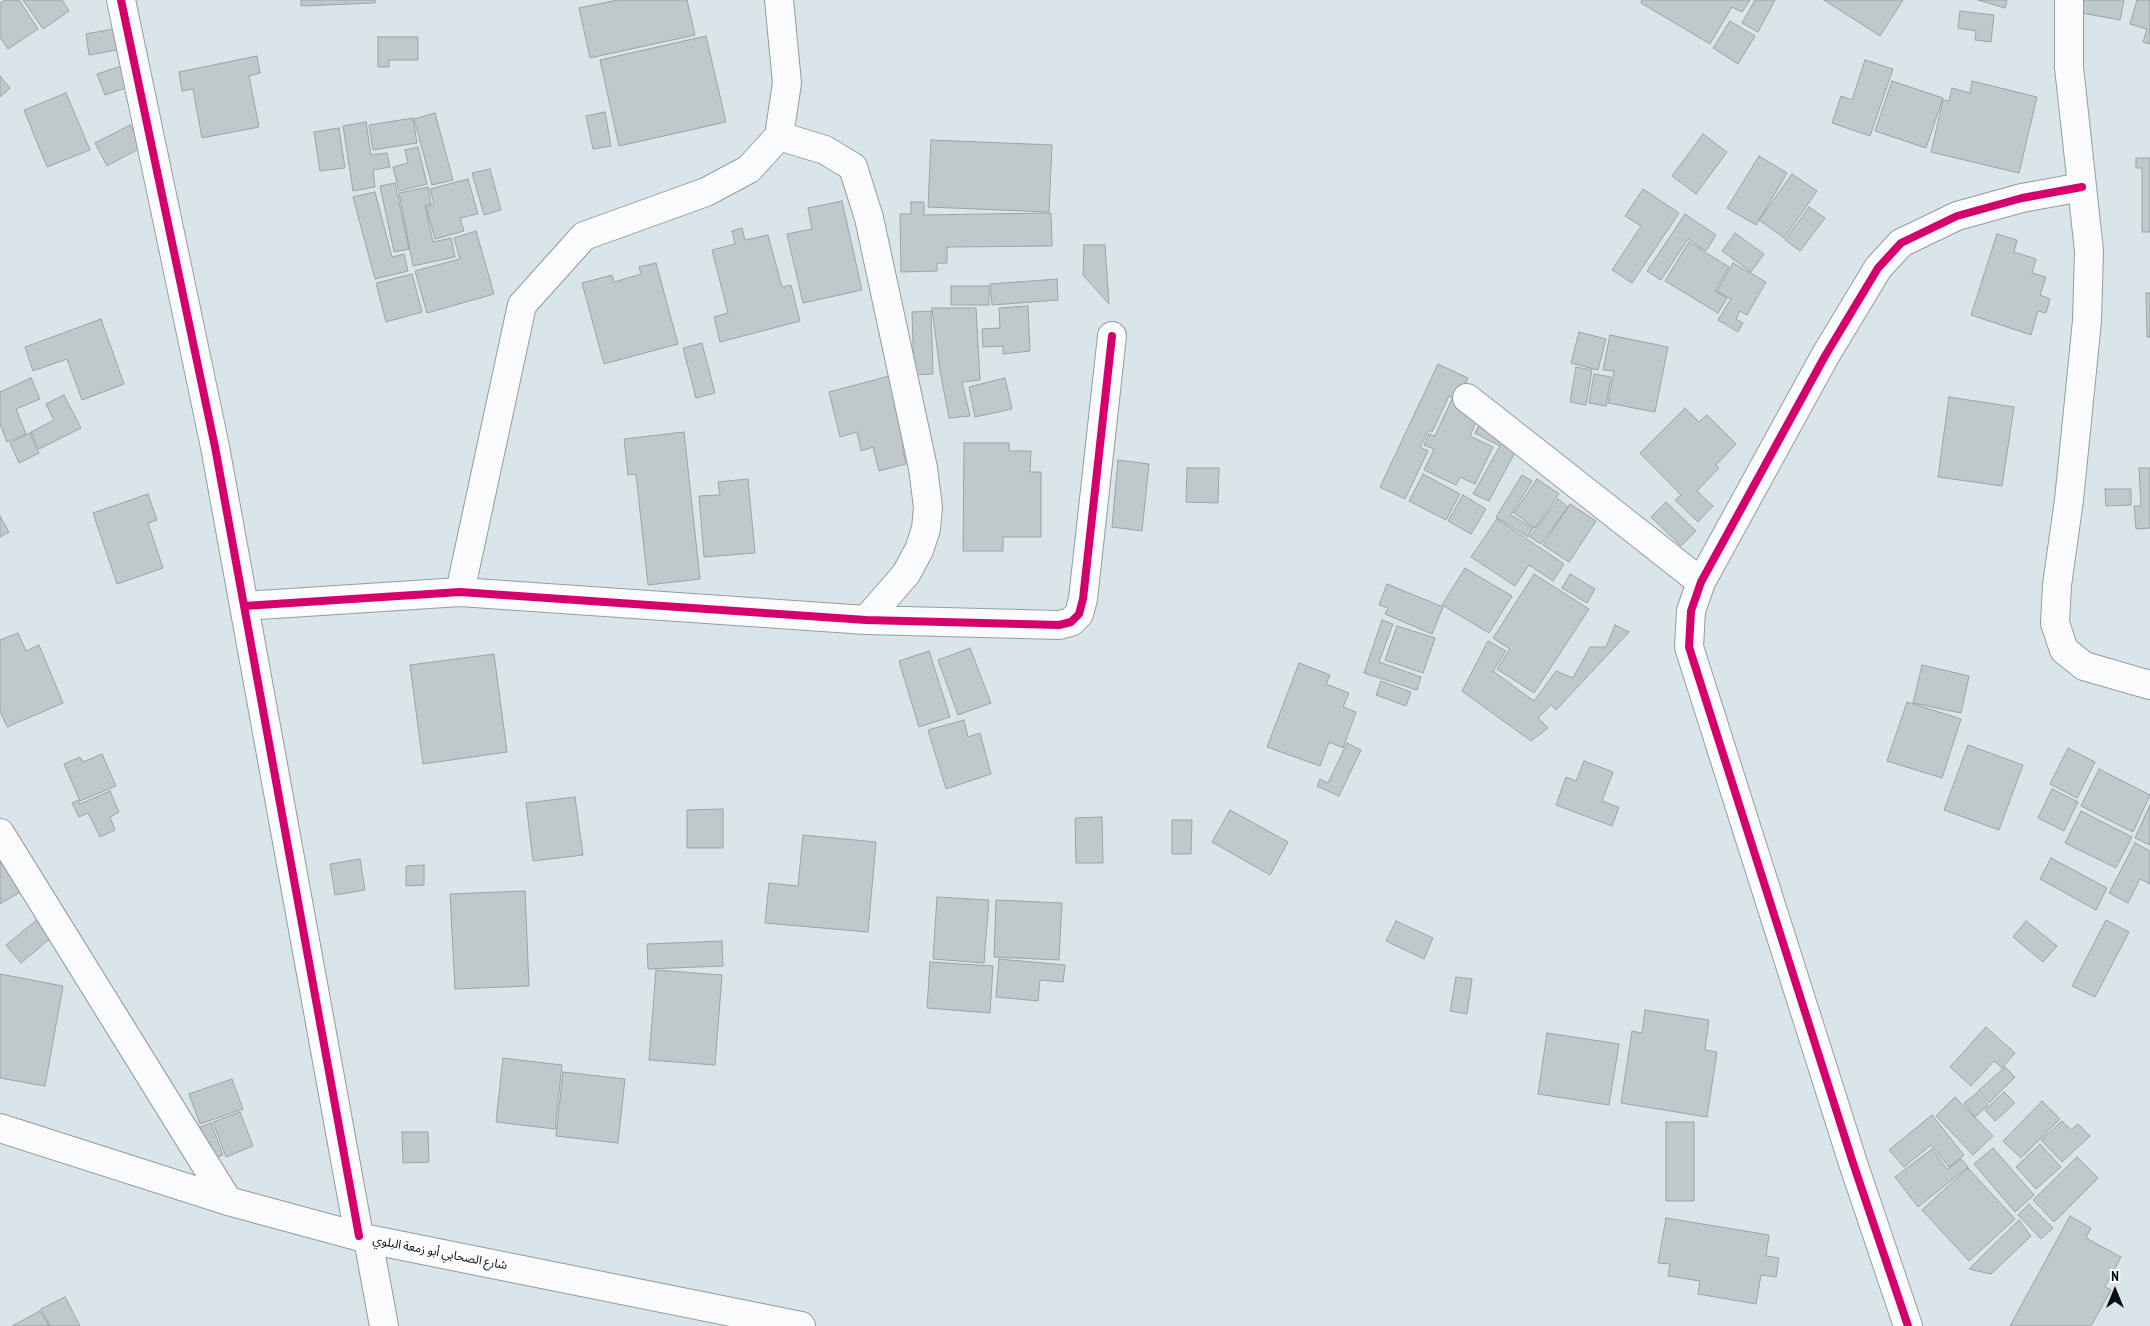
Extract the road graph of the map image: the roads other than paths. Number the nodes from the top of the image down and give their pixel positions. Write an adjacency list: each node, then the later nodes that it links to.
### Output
1 (121, 0): 10 (street)
2 (780, 0): 4 (street)
3 (2069, 0): 5 (street)
4 (779, 136): 9 (street); 11 (street)
5 (2082, 187): 8 (street); 12 (street)
6 (1112, 336): 11 (street)
7 (1467, 398): 8 (street)
8 (1701, 582): 19 (street)
9 (460, 592): 10 (street); 11 (street)
10 (244, 606): 16 (street)
11 (866, 620)
12 (2150, 685)
13 (0, 833): 15 (street)
14 (0, 1128): 15 (street, شارع الصحابي أبو زمعة البلوي)
15 (228, 1201): 16 (street, شارع الصحابي أبو زمعة البلوي)
16 (364, 1237): 17 (street); 18 (street, شارع الصحابي أبو زمعة البلوي)
17 (384, 1326)
18 (801, 1326)
19 (1908, 1326)

